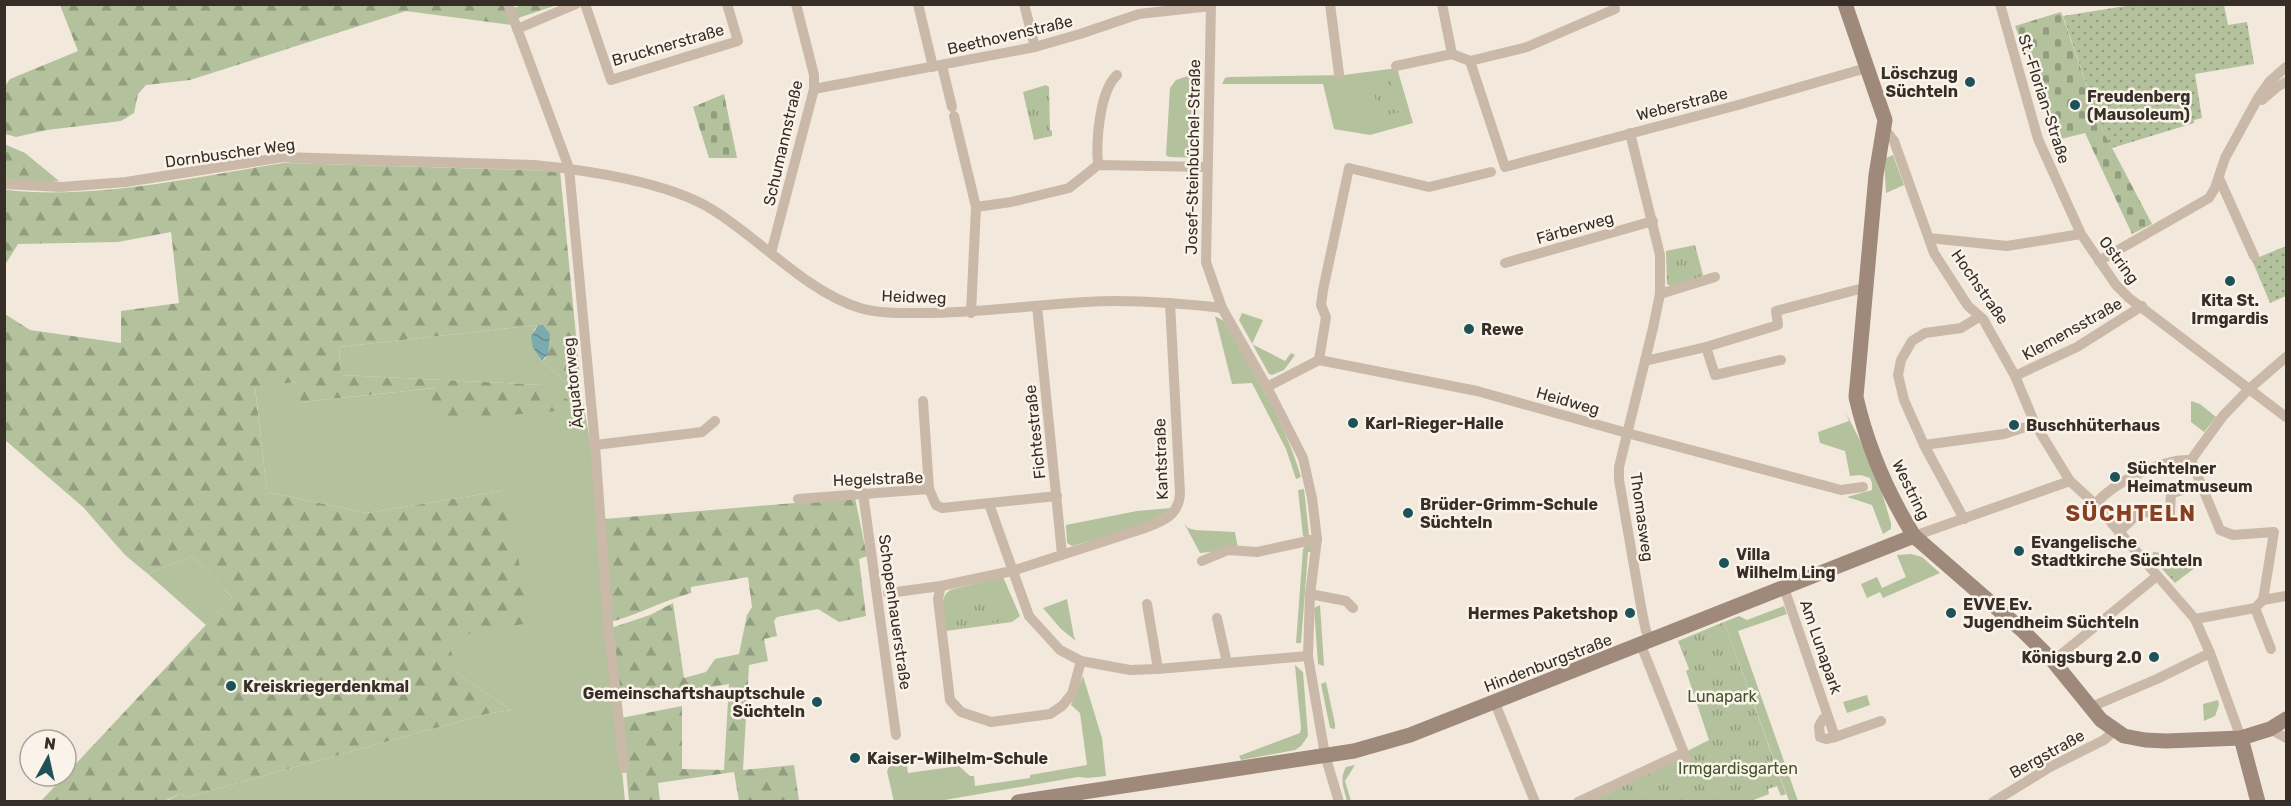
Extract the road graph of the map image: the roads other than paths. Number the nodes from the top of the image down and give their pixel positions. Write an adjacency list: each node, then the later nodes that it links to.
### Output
1 (508, 4): 15 (street, Äquatorweg)
2 (576, 4): 15 (street)
3 (585, 4): 4 (street, Brucknerstraße)
4 (727, 4)
5 (796, 4): 26 (street, Schumannstraße)
6 (918, 4): 20 (street)
7 (1024, 4): 16 (street)
8 (1330, 4): 23 (street)
9 (1442, 4): 17 (street)
10 (1845, 4): 21 (main road, Hochstraße)
11 (2000, 4): 38 (street, St.-Florian-Straße)
12 (1211, 5): 14 (street, Beethovenstraße); 31 (street, Josef-Steinbüchel-Straße)
13 (1614, 7): 18 (street)
14 (1137, 9): 16 (street, Beethovenstraße)
15 (517, 29): 32 (street, Äquatorweg)
16 (1035, 47): 20 (street, Beethovenstraße)
17 (1452, 54): 18 (street); 19 (street)
18 (1470, 61): 29 (street, Weberstraße)
19 (1396, 66)
20 (937, 67): 26 (street, Beethovenstraße); 36 (street)
21 (1866, 68): 28 (main road, Hochstraße); 29 (street, Weberstraße)
22 (2286, 68): 27 (street)
23 (1339, 74)
24 (1117, 75): 30 (street)
25 (2286, 82): 27 (street)
26 (814, 89): 40 (street, Schumannstraße)
27 (2252, 112): 34 (street)
28 (1884, 128): 39 (street, Hochstraße); 45 (main road, Westring)
29 (1630, 133): 37 (street, Thomasweg)
30 (1098, 165): 31 (street); 36 (street)
31 (1207, 167): 50 (street, Josef-Steinbüchel-Straße)
32 (569, 168): 35 (street, Dornbuscher Weg); 40 (street, Heidweg); 66 (street, Äquatorweg)
33 (1491, 172): 55 (street)
34 (2219, 178): 41 (street); 42 (street)
35 (4, 184)
36 (976, 207): 51 (street)
37 (1653, 221): 43 (street, Färberweg); 46 (street, Thomasweg)
38 (2081, 234): 39 (street, Ostring); 42 (street, Ostring)
39 (1929, 238): 52 (street, Hochstraße)
40 (771, 253): 51 (street, Heidweg)
41 (2254, 256)
42 (2099, 261): 49 (street, Ostring)
43 (1505, 263)
44 (1715, 277): 46 (street)
45 (1867, 287): 53 (street); 80 (main road, Westring)
46 (1660, 294): 57 (street, Thomasweg)
47 (1170, 303): 48 (street, Heidweg); 50 (street, Heidweg); 82 (street, Kantstraße)
48 (1037, 306): 51 (street, Heidweg); 74 (street, Fichtestraße)
49 (2142, 306): 58 (street, Klemensstraße); 60 (street, Ostring)
50 (1222, 308): 59 (street, Josef-Steinbüchel-Straße)
51 (971, 313)
52 (1978, 317): 58 (street, Hochstraße); 67 (street)
53 (1706, 346): 56 (street); 57 (street)
54 (2286, 357): 60 (street)
55 (1319, 360): 59 (street); 65 (street, Heidweg)
56 (1781, 360)
57 (1645, 361): 65 (street, Thomasweg)
58 (2015, 376): 64 (street, Hochstraße)
59 (1267, 387): 81 (street, Josef-Steinbüchel-Straße)
60 (2249, 389): 62 (street, Ostring); 68 (street)
61 (922, 401): 72 (street)
62 (2286, 417)
63 (715, 421): 66 (street)
64 (2034, 424): 67 (street); 69 (street, Hochstraße)
65 (1627, 434): 71 (street, Heidweg); 96 (street, Thomasweg)
66 (595, 445): 114 (street, Äquatorweg)
67 (1924, 445): 78 (street)
68 (2191, 460): 70 (street); 77 (street)
69 (2070, 481): 77 (street, Hochstraße); 78 (street, Hindenburgstraße)
70 (2199, 484): 79 (street); 92 (street)
71 (1863, 488)
72 (929, 489): 73 (street, Hegelstraße); 76 (street, Hegelstraße)
73 (862, 493): 75 (street, Hegelstraße); 110 (street, Schopenhauerstraße)
74 (1057, 496): 76 (street, Hegelstraße); 82 (street, Fichtestraße)
75 (798, 499)
76 (989, 504): 84 (street)
77 (2095, 504): 79 (street, Hochstraße)
78 (1964, 519): 80 (street, Hindenburgstraße)
79 (2119, 532): 85 (street, Hochstraße)
80 (1914, 536): 87 (main road, Hindenburgstraße); 101 (main road, Westring)
81 (1317, 539): 83 (street); 89 (street, Josef-Steinbüchel-Straße)
82 (1062, 554): 84 (street, Kantstraße)
83 (1202, 561)
84 (1012, 571): 86 (street, Kantstraße); 100 (street)
85 (2154, 578): 95 (street, Hochstraße); 101 (street)
86 (941, 586): 88 (street, Kantstraße); 100 (street)
87 (1784, 588): 96 (main road, Hindenburgstraße); 107 (street, Am Lunapark)
88 (888, 593)
89 (1310, 594): 93 (street); 99 (street, Josef-Steinbüchel-Straße)
90 (2286, 596): 92 (street)
91 (1148, 604): 103 (street)
92 (2259, 604): 95 (street); 97 (street)
93 (1353, 608)
94 (1217, 618): 102 (street)
95 (2195, 619): 98 (street, Hochstraße)
96 (1646, 643): 104 (main road, Hindenburgstraße); 118 (street, Thomasweg)
97 (2271, 649)
98 (2206, 655): 105 (street); 111 (street, Hochstraße)
99 (1308, 656): 102 (street); 113 (street, Josef-Steinbüchel-Straße)
100 (1081, 661): 103 (street)
101 (2053, 661): 105 (main road, Westring)
102 (1227, 663): 103 (street)
103 (1158, 669)
104 (1495, 703): 113 (main road, Hindenburgstraße); 117 (street)
105 (2091, 707): 109 (main road, Westring)
106 (2286, 719): 108 (main road, Westring)
107 (1881, 721)
108 (2270, 729): 111 (main road, Westring); 112 (street)
109 (2114, 730): 111 (main road, Westring); 119 (street, Bergstraße)
110 (896, 735)
111 (2241, 738): 120 (main road)
112 (2286, 738)
113 (1325, 755): 115 (main road, Hindenburgstraße); 116 (street, Josef-Steinbüchel-Straße)
114 (624, 768)
115 (1018, 801)
116 (1339, 801)
117 (1535, 801)
118 (1578, 801)
119 (1993, 801)
120 (2258, 801)

